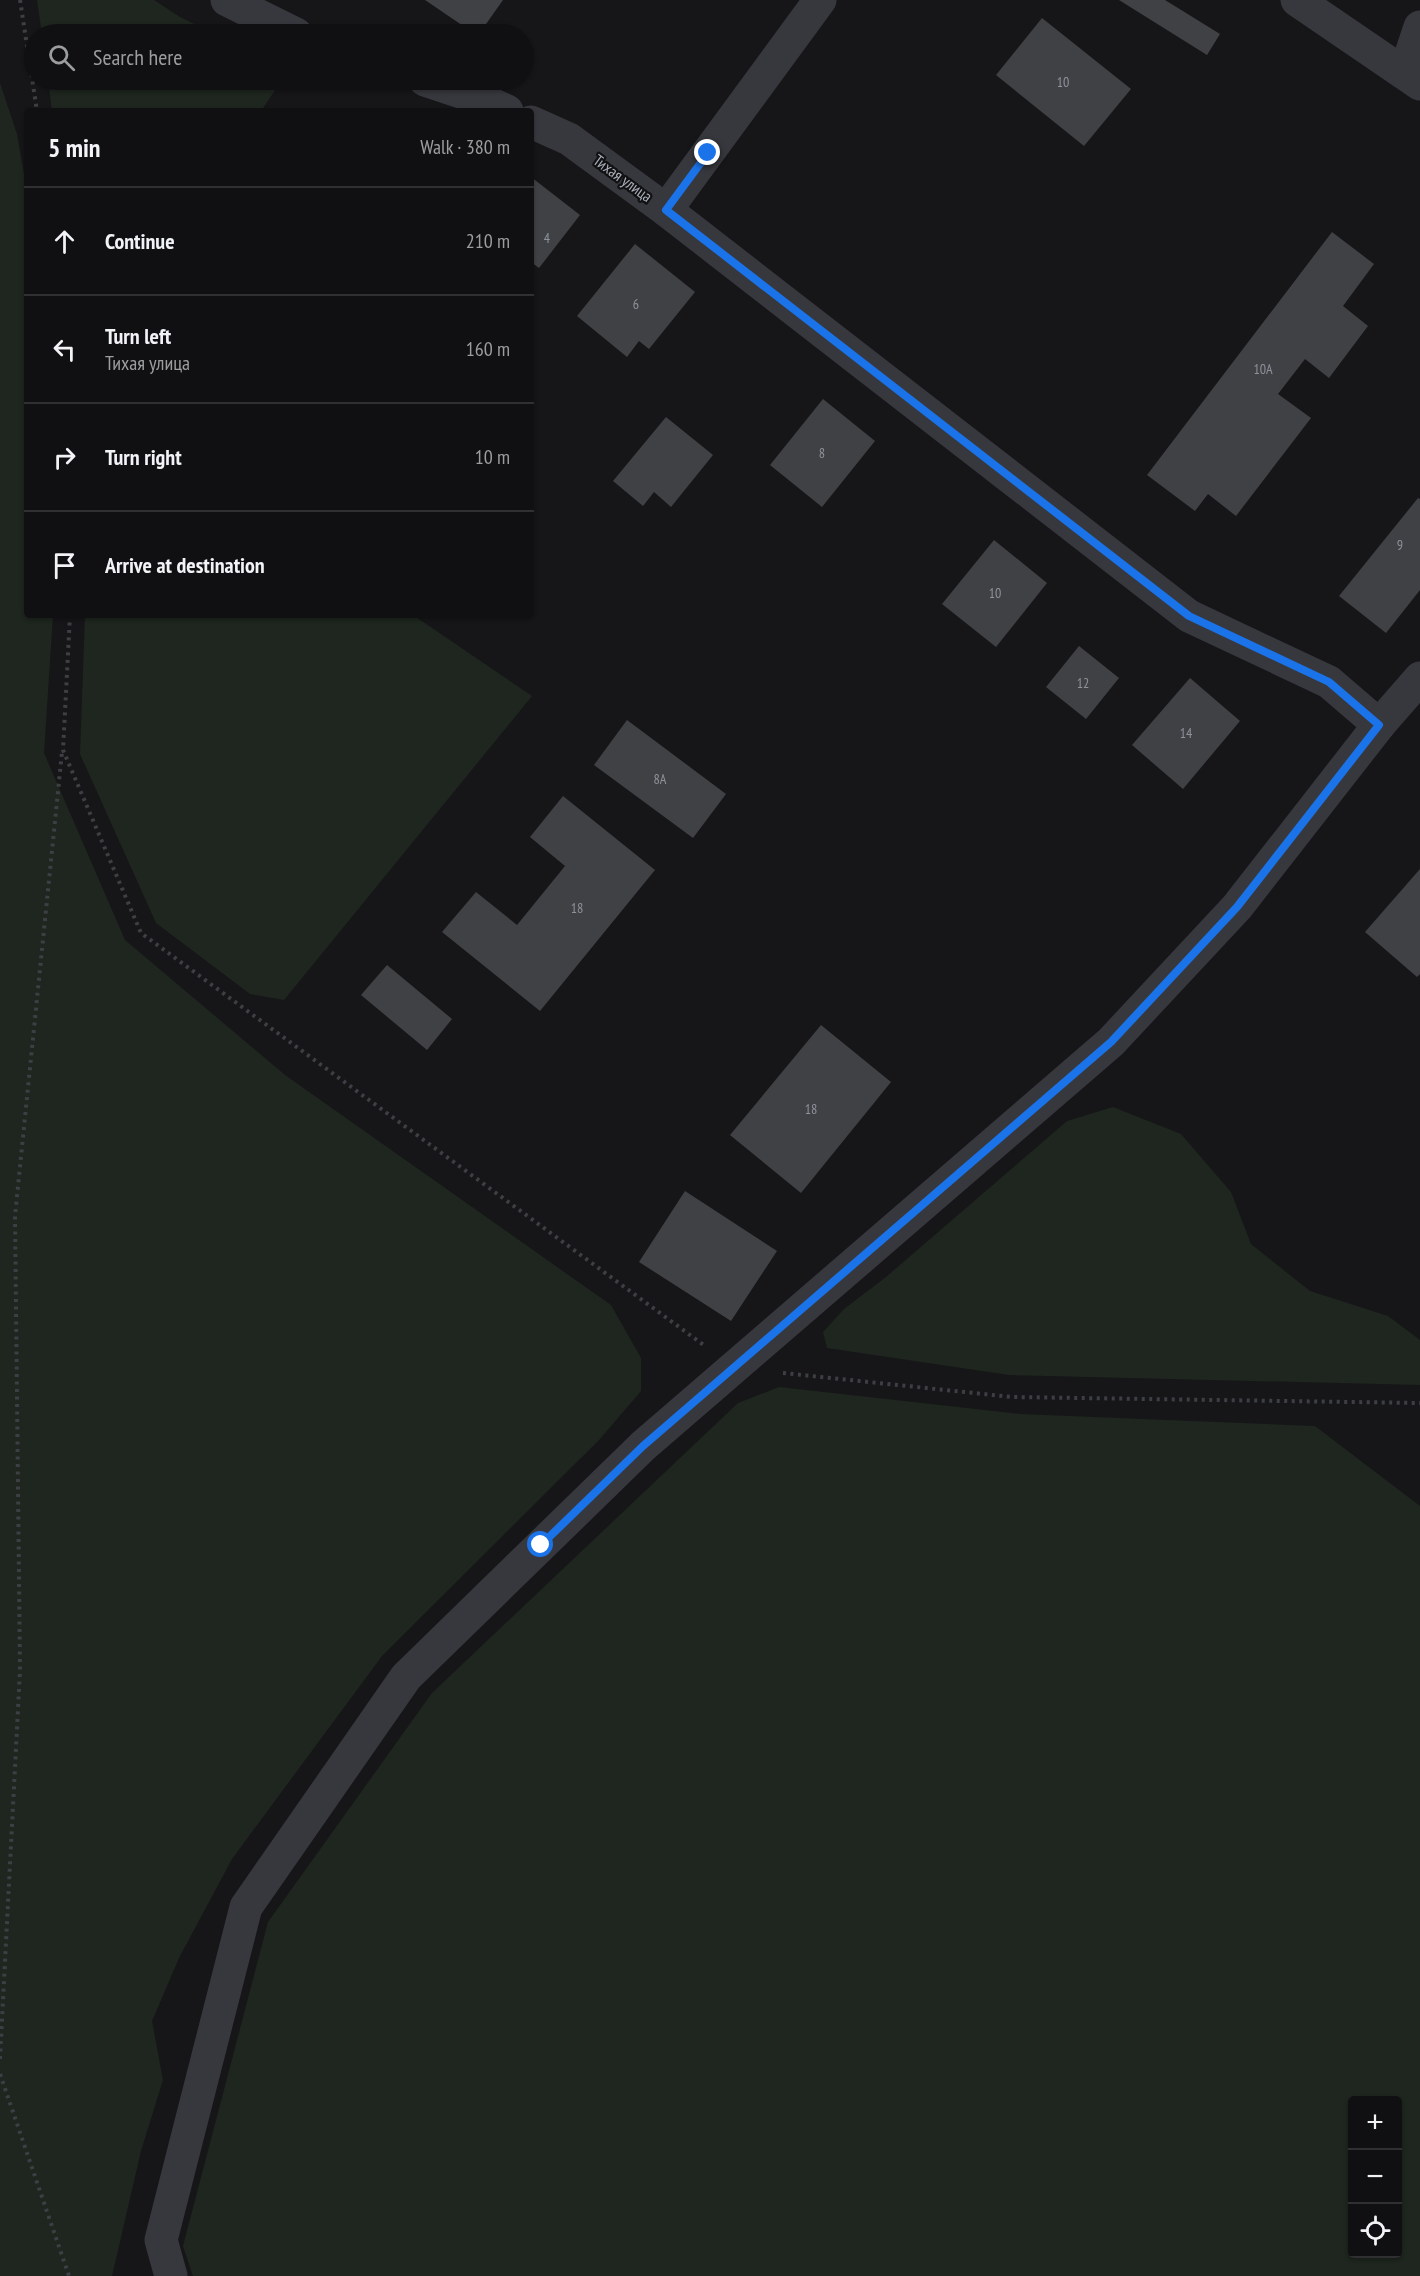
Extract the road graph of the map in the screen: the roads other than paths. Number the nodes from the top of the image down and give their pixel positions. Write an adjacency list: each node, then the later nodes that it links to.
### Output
1 (227, 0): 4 (street)
2 (820, 0): 10 (street)
3 (1297, 0): 6 (street)
4 (276, 24)
5 (1420, 27): 6 (street)
6 (1412, 78)
7 (455, 90): 8 (street)
8 (501, 108)
9 (534, 123): 10 (street, Тихая улица)
10 (666, 210): 12 (street, Тихая улица)
11 (1418, 684): 12 (street)
12 (1379, 725): 13 (street)
13 (171, 2276)

